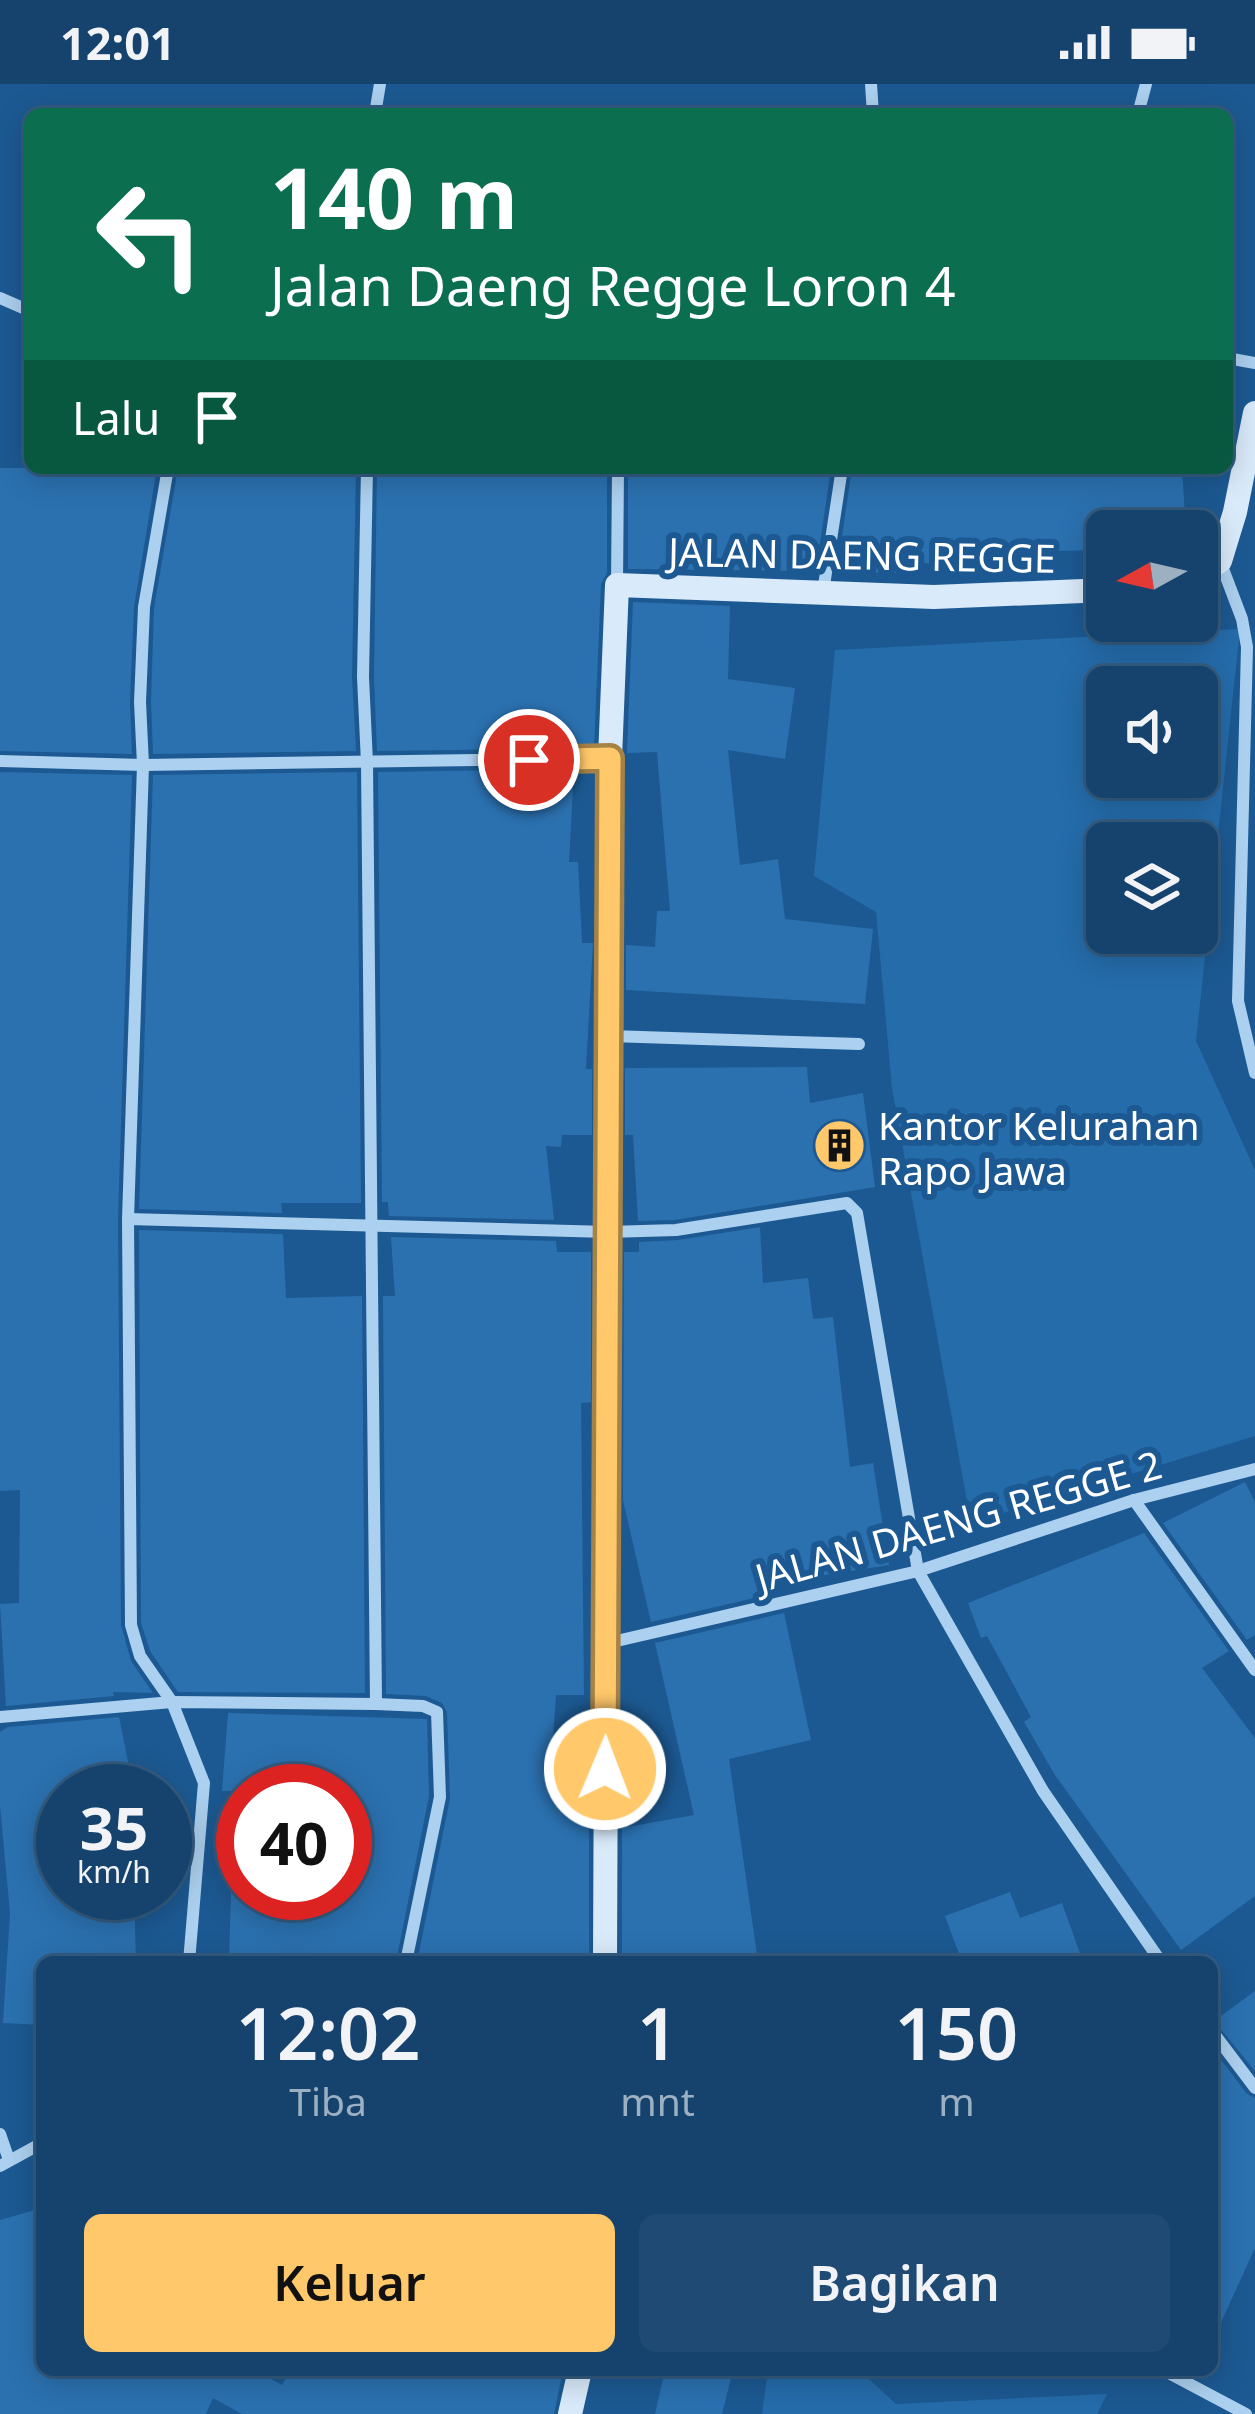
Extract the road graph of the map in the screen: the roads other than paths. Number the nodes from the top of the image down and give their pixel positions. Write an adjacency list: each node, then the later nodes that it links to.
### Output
1 (1255, 412): 6 (street)
2 (167, 474): 13 (street)
3 (368, 474): 12 (street)
4 (618, 474): 7 (street, JALAN DAENG REGGE)
5 (841, 474): 9 (street)
6 (1220, 561): 14 (street)
7 (617, 585): 9 (street, JALAN DAENG REGGE); 10 (street, JALAN DAENG REGGE)
8 (1086, 591): 9 (street, JALAN DAENG REGGE)
9 (823, 592)
10 (610, 758): 12 (street); 15 (street, JALAN DAENG REGGE)
11 (0, 761): 13 (street)
12 (367, 763): 13 (street); 19 (street)
13 (142, 765): 18 (street)
14 (1248, 888): 17 (street)
15 (610, 1036): 16 (street); 20 (street, JALAN DAENG REGGE)
16 (859, 1044)
17 (1255, 1072)
18 (128, 1219): 19 (street); 26 (street)
19 (371, 1225): 20 (street); 27 (street)
20 (608, 1232): 23 (street); 24 (street, JALAN DAENG REGGE)
21 (1255, 1469): 22 (street, JALAN DAENG REGGE 2)
22 (1134, 1500): 23 (street, JALAN DAENG REGGE 2); 25 (street)
23 (918, 1571): 24 (street, JALAN DAENG REGGE 2); 32 (street)
24 (608, 1643): 31 (street, JALAN DAENG REGGE)
25 (1255, 1670)
26 (172, 1702): 27 (street); 28 (street); 29 (street)
27 (376, 1703): 30 (street)
28 (0, 1717)
29 (189, 1956)
30 (407, 1956)
31 (605, 1956)
32 (1157, 1956)
33 (1218, 2039): 34 (street)
34 (1255, 2088)
35 (0, 2134): 37 (street)
36 (36, 2146): 37 (street)
37 (4, 2163)
38 (579, 2376): 40 (street)
39 (1174, 2376): 41 (street)
40 (570, 2414)
41 (1246, 2414)

